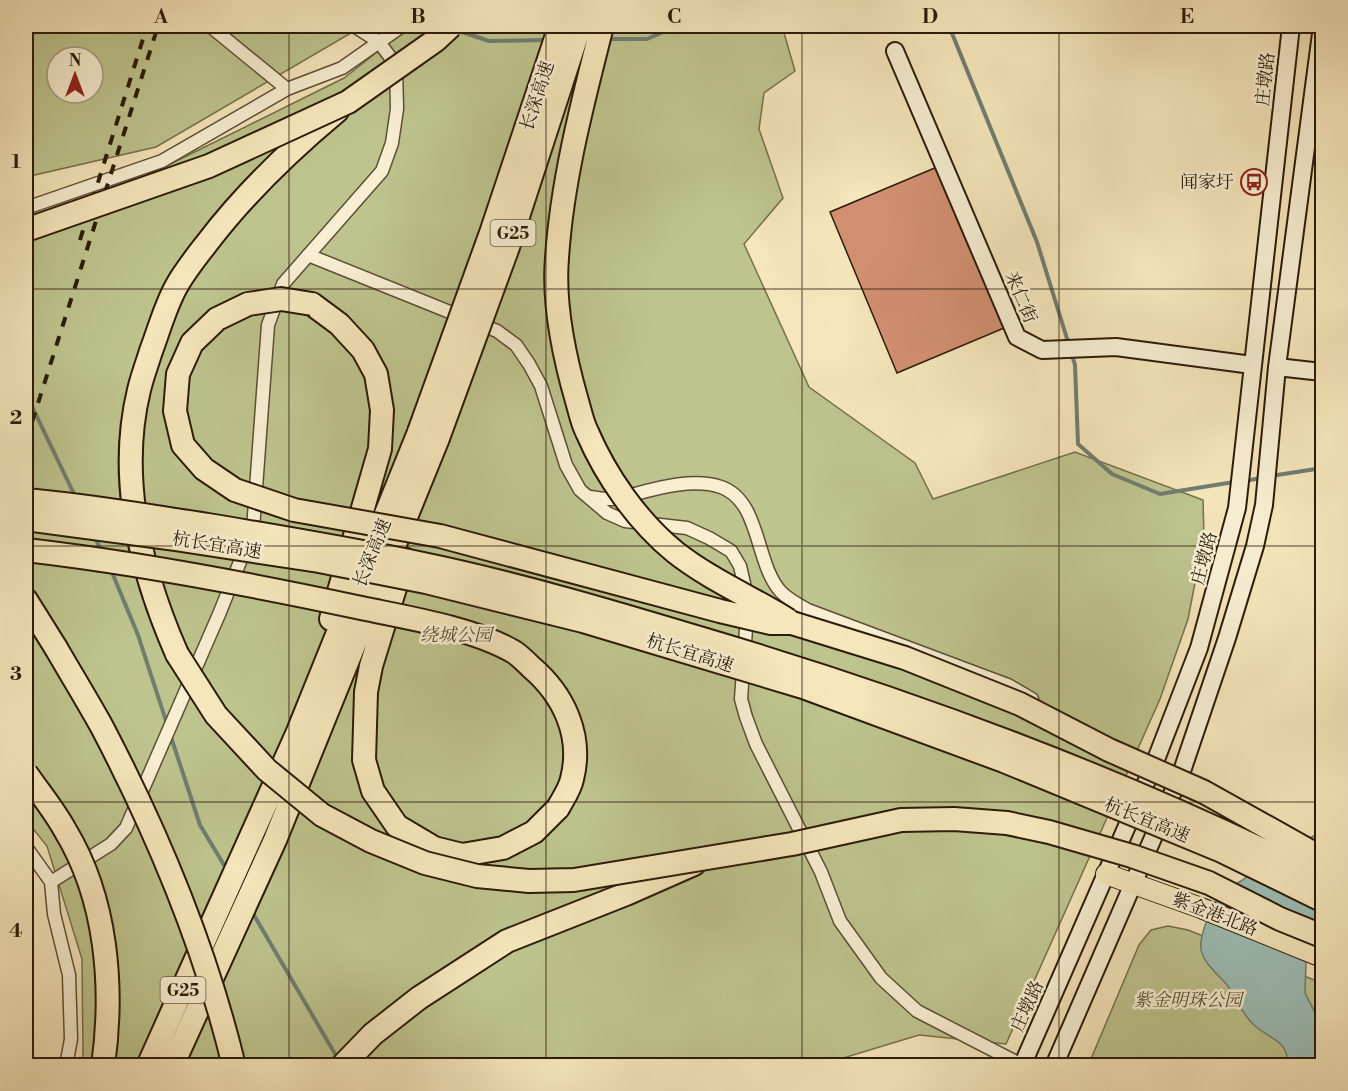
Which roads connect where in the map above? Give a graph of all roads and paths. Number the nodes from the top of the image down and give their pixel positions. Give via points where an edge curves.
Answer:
1 (210, 26) edge
2 (354, 26) edge
3 (402, 26) edge
4 (451, 26) edge
5 (560, 26) edge
6 (580, 26) edge
7 (602, 26) edge
8 (1291, 26) edge
9 (1322, 26) edge
10 (379, 42) junction
11 (895, 51) dead end
12 (287, 89) junction
13 (348, 102) junction
14 (26, 208) edge
15 (26, 230) edge
16 (308, 255) junction
17 (1252, 365) junction
18 (1277, 367) junction
19 (1323, 372) edge
20 (430, 442) junction
21 (589, 497) junction
22 (26, 500) edge
23 (26, 519) edge
24 (26, 550) edge
25 (26, 600) edge
26 (792, 622) junction
27 (297, 734) junction
28 (1155, 762) junction
29 (1182, 771) junction
30 (26, 773) edge
31 (26, 847) edge
32 (1323, 850) edge
33 (712, 856) junction
34 (1323, 858) edge
35 (1106, 874) junction
36 (1323, 879) edge
37 (51, 882) junction
38 (1132, 884) junction
39 (1323, 900) edge
40 (1320, 949) edge
41 (66, 1065) edge
42 (103, 1065) edge
43 (148, 1065) edge
44 (172, 1065) edge
45 (234, 1065) edge
46 (342, 1065) edge
47 (1022, 1065) edge
48 (1054, 1065) edge

1 - 12 street
2 - 10 street
3 - 10 street
4 - 13 highway, bridge
5 - 20 highway, 长深高速 / G25, bridge via 491,233
6 - 20 highway, 长深高速 / G25, bridge via 508,247
7 - 26 highway, bridge via 563,205 556,260 559,318 569,375 586,430 615,484 643,521 675,552
8 - 17 main road, 庄墩路
9 - 18 main road
10 - 12 street via 342,68
10 - 16 street via 396,65 397,109 392,143 381,171
11 - 17 main road, 来仁街 via 1017,337 1042,350 1116,347
12 - 14 street via 162,161
13 - 15 highway, bridge via 209,166
13 - 33 highway, bridge via 278,162 193,261 162,319 139,390 130,476 135,521 160,616 177,654 216,715 267,770 322,815 425,863 477,876 574,880
16 - 21 street via 497,331 516,345 540,386 566,465 580,490
16 - 37 street via 283,284 268,325 253,529 126,828 111,844
17 - 28 main road, 庄墩路 via 1237,507 1199,648
18 - 19 main road
18 - 29 main road via 1264,505 1255,546
20 - 24 highway, bridge via 417,517 371,666 366,692 364,760 373,791 397,826 434,848 462,855 503,848 534,832 558,808 572,781 576,751 572,724 558,695 514,652 425,622 308,596
20 - 27 highway, 长深高速 / G25
20 - 44 highway, 长深高速 / G25 via 275,840
21 - 28 street via 610,500 699,484 722,488 737,497 747,511 770,576 792,601 1008,685 1085,733
21 - 47 street via 607,513 625,521 687,528 731,551 740,566 748,601 741,699 746,717 821,872 840,921 881,978 917,1011
22 - 36 highway, 杭长宜高速, bridge via 328,545 427,564 605,609 812,671 928,711 1156,802
23 - 39 highway, 杭长宜高速, bridge via 330,563 583,621 803,687 1004,760 1222,851
25 - 45 highway, bridge via 102,727 143,814 181,900
26 - 27 highway, bridge via 771,623 720,611 440,536 294,510 235,490 204,468 183,445 175,411 178,374 192,343 217,319 248,304 281,298 312,304 339,324 363,350 376,374 382,410 380,449
26 - 34 highway, bridge via 905,658 1020,704 1109,750 1204,792
27 - 43 highway, 长深高速 / G25
28 - 29 main road
28 - 35 main road, 庄墩路
29 - 32 main road
29 - 38 main road
30 - 42 highway, bridge via 65,830 98,909 106,962 108,1017
31 - 37 street
33 - 40 highway, bridge via 792,844 902,820 1007,823 1121,853 1209,884 1280,919
33 - 46 highway, bridge via 507,941 419,998 373,1034
35 - 38 main road, 紫金港北路
35 - 47 main road, 庄墩路
37 - 41 street via 54,914 69,975 71,1039
38 - 40 main road, 紫金港北路
38 - 48 main road

